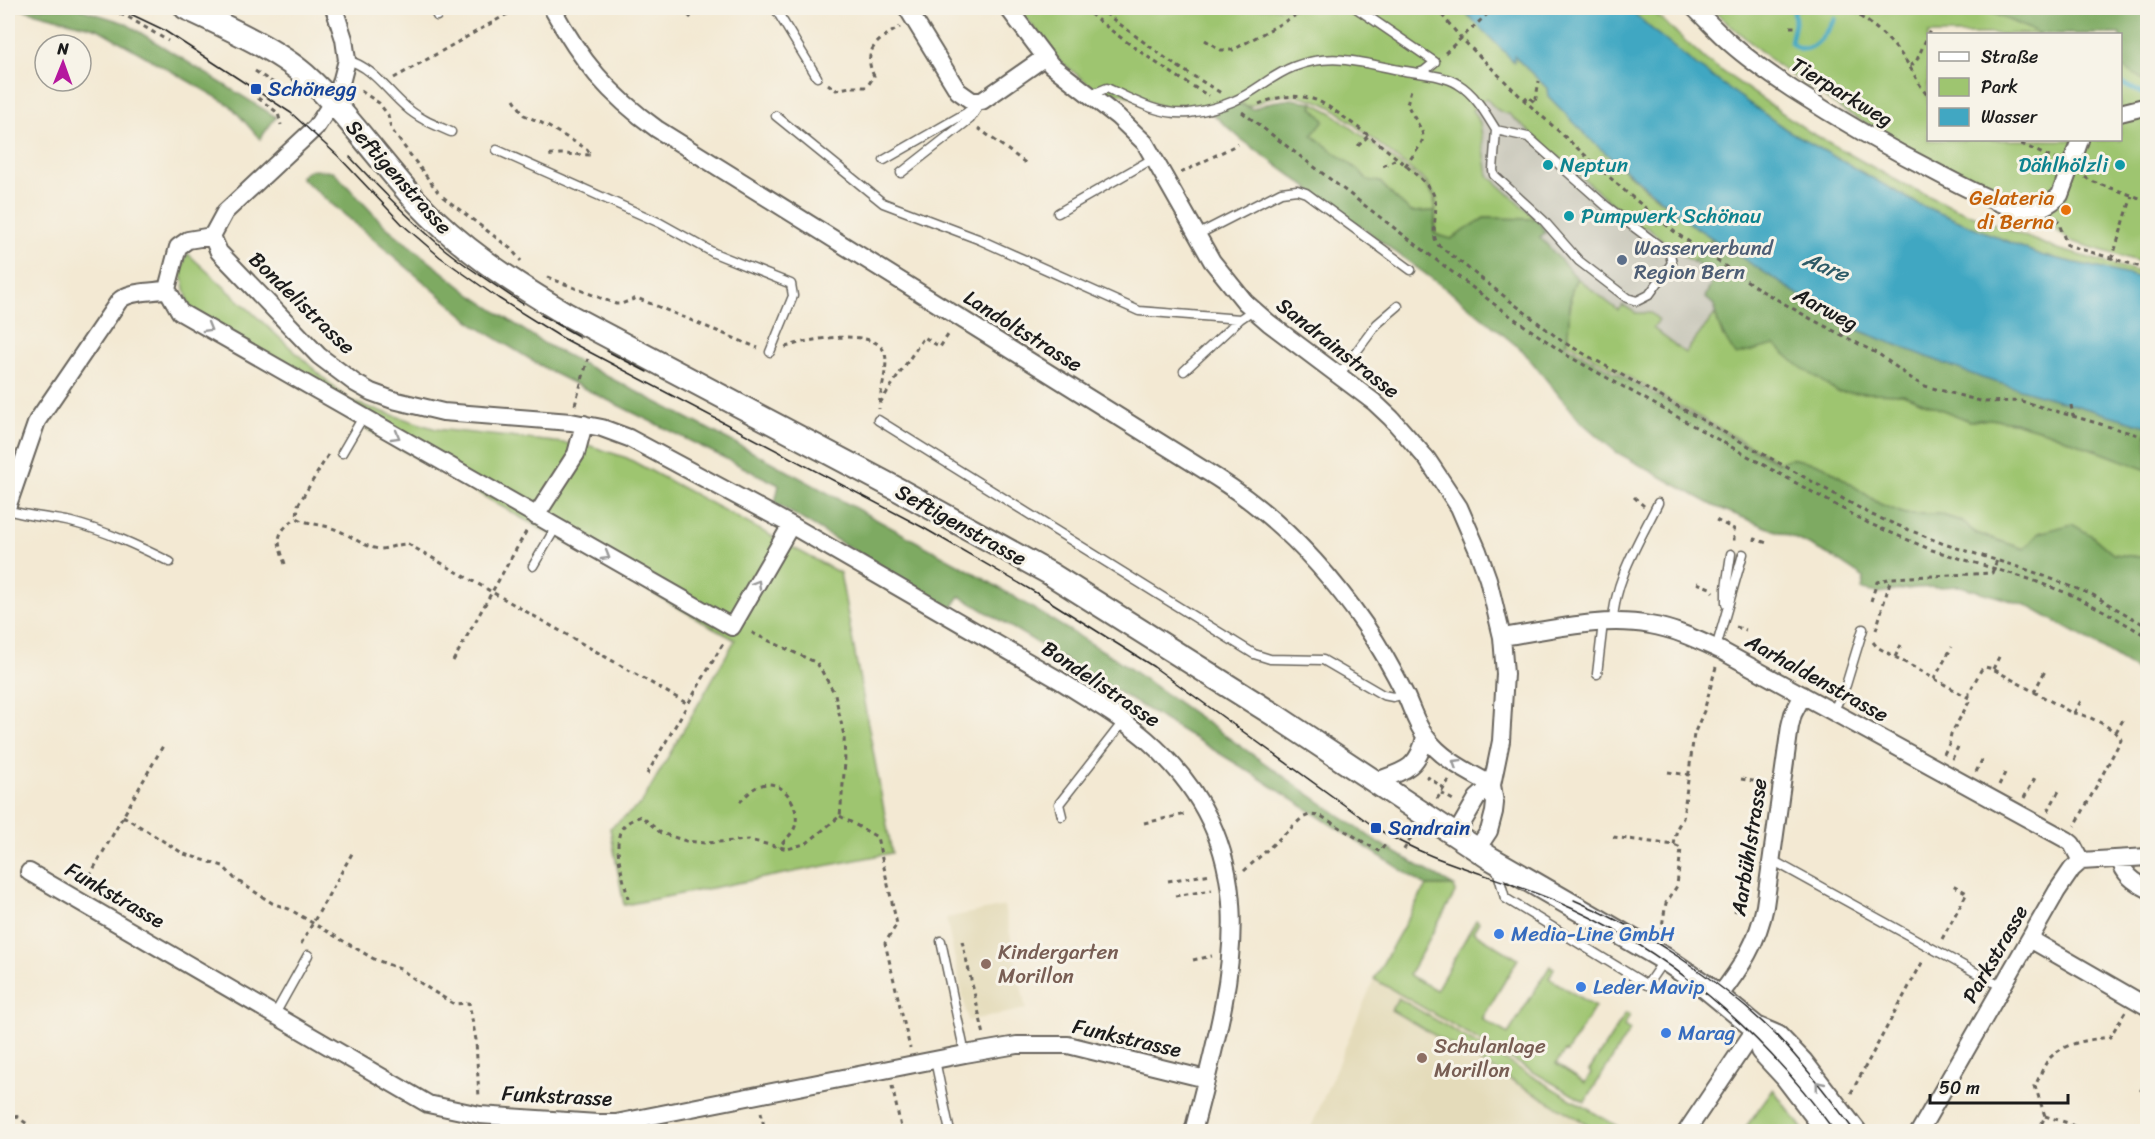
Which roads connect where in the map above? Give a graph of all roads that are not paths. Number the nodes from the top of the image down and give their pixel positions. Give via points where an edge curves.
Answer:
1 (186, 8) edge
2 (334, 8) edge
3 (552, 8) edge
4 (775, 8) edge
5 (1008, 8) edge
6 (1356, 8) edge
7 (1694, 8) edge
8 (911, 13) edge
9 (1045, 57) junction
10 (347, 60) junction
11 (1416, 73) junction
12 (817, 77) dead end
13 (1089, 95) junction
14 (982, 101) junction
15 (332, 103) junction
16 (2146, 108) edge
17 (2122, 113) edge
18 (776, 116) dead end
19 (1496, 130) junction
20 (451, 132) dead end
21 (2080, 141) edge
22 (497, 150) dead end
23 (1155, 157) junction
24 (884, 160) dead end
25 (901, 173) dead end
26 (1058, 213) dead end
27 (1196, 235) junction
28 (212, 236) junction
29 (1411, 270) dead end
30 (167, 289) junction
31 (1398, 306) dead end
32 (1246, 314) junction
33 (770, 352) road end
34 (1184, 371) dead end
35 (1339, 375) junction
36 (363, 417) junction
37 (878, 420) road end
38 (584, 424) junction
39 (342, 453) dead end
40 (1658, 503) dead end
41 (8, 504) edge
42 (8, 510) edge
43 (536, 516) junction
44 (791, 525) junction
45 (556, 527) junction
46 (1731, 554) road end
47 (1743, 554) dead end
48 (170, 561) dead end
49 (533, 566) dead end
50 (1726, 612) junction
51 (1608, 622) junction
52 (1863, 629) dead end
53 (1502, 637) junction
54 (1718, 649) junction
55 (1597, 674) dead end
56 (1405, 694) junction
57 (1803, 695) junction
58 (1833, 712) junction
59 (1123, 722) junction
60 (1425, 737) junction
61 (1376, 781) junction
62 (1492, 785) junction
63 (1062, 816) dead end
64 (1456, 834) junction
65 (1485, 854) junction
66 (2148, 856) edge
67 (2120, 859) junction
68 (1771, 860) junction
69 (2081, 861) junction
70 (29, 872) dead end
71 (2148, 889) edge
72 (2030, 939) junction
73 (941, 941) dead end
74 (308, 955) dead end
75 (1665, 959) junction
76 (2002, 987) junction
77 (1719, 996) junction
78 (2140, 1003) edge
79 (275, 1014) junction
80 (1756, 1028) junction
81 (965, 1054) junction
82 (935, 1060) junction
83 (1206, 1079) junction
84 (950, 1131) edge
85 (1193, 1131) edge
86 (1686, 1131) edge
87 (1829, 1131) edge
88 (1855, 1131) edge
89 (1919, 1131) edge

1 - 15 main road, Seftigenstrasse via 287,61
2 - 10 street
3 - 56 street, Landoltstrasse via 588,67 635,114 1217,478 1262,510 1326,573 1366,626
4 - 12 lane
5 - 9 street, Sandrainstrasse
6 - 11 lane via 1435,62
7 - 21 street, Tierparkweg via 1731,44 1816,105 1909,159 2013,207 2033,209 2060,195
8 - 14 street via 958,91 972,101
9 - 13 street, Sandrainstrasse
9 - 14 street
10 - 15 street
10 - 20 lane via 371,72 416,114
11 - 13 lane via 1350,59 1320,60 1290,68 1229,103 1176,113 1107,88
11 - 19 lane via 1458,83
13 - 23 street, Sandrainstrasse via 1131,127
14 - 24 lane
14 - 25 lane via 972,116
15 - 28 street via 316,127 225,212
15 - 61 main road, Seftigenstrasse via 417,202 462,244 514,283 1049,573
16 - 17 street
18 - 32 lane via 883,203 978,239 1139,311
19 - 19 lane via 1528,137 1606,206 1670,254 1672,262 1649,295 1637,301 1627,298 1579,261 1545,221 1494,176
22 - 33 lane via 660,223 714,253 791,284 793,296
23 - 26 lane
23 - 27 street, Sandrainstrasse
27 - 29 lane via 1281,192 1297,190
27 - 32 street, Sandrainstrasse
28 - 30 street via 188,240 178,247
28 - 38 street, Bondelistrasse via 219,252 319,356 371,392 443,411
30 -> 36 street via 180,312
30 - 41 street via 132,293 119,301 37,421
31 - 35 lane via 1377,324
32 - 34 lane
32 - 35 street, Sandrainstrasse
35 - 53 street, Sandrainstrasse via 1402,429 1445,483 1478,550
36 - 39 lane
36 -> 43 street
37 - 56 lane via 1254,654 1270,660 1323,660 1383,695
38 - 43 street via 576,454
38 - 44 street, Bondelistrasse via 653,450
40 - 51 lane via 1624,574
42 - 48 lane via 115,535
43 - 45 street
45 -> 44 street via 732,627
44 - 59 street, Bondelistrasse via 1059,680
45 - 49 lane
46 - 50 lane
47 - 50 lane
50 - 54 lane
51 - 53 street, Aarhaldenstrasse
51 - 54 street, Aarhaldenstrasse via 1667,628
51 - 55 lane
52 - 58 lane via 1846,685
53 - 62 street, Sandrainstrasse via 1504,703
54 - 57 street, Aarhaldenstrasse
56 - 60 street, Landoltstrasse
57 - 58 street, Aarhaldenstrasse
57 - 68 street, Aarbühlstrasse via 1791,720
58 - 69 street, Aarhaldenstrasse via 2067,840
59 - 63 lane via 1059,804
59 - 83 street, Bondelistrasse via 1171,764 1206,809 1228,878 1232,932 1229,978
60 - 61 street via 1422,752 1412,765
62 -> 60 street, Landoltstrasse via 1440,753
61 - 64 main road, Seftigenstrasse
62 - 64 street via 1477,798
62 - 65 street, Sandrainstrasse via 1494,812
64 - 65 main road, Seftigenstrasse
65 - 75 main road, Seftigenstrasse
65 - 75 lane via 1505,898 1647,985
66 - 67 street
67 - 69 street
67 - 71 street via 2126,873
68 - 76 lane
68 - 77 street, Aarbühlstrasse via 1759,930 1745,962
69 - 72 street, Parkstrasse via 2066,876
70 - 79 street, Funkstrasse
72 - 76 street, Parkstrasse
72 - 78 street
73 - 81 lane
74 - 79 lane
75 - 77 main road, Seftigenstrasse
76 - 89 street, Parkstrasse
77 - 80 main road, Seftigenstrasse
79 - 82 street, Funkstrasse via 428,1104 522,1122 622,1122
80 - 86 street
80 - 87 main road, Seftigenstrasse via 1762,1050
88 -> 80 main road, Seftigenstrasse via 1777,1037
81 - 82 street, Funkstrasse
81 - 83 street, Funkstrasse via 1017,1046 1068,1046
82 - 84 lane
83 - 85 street, Bondelistrasse

